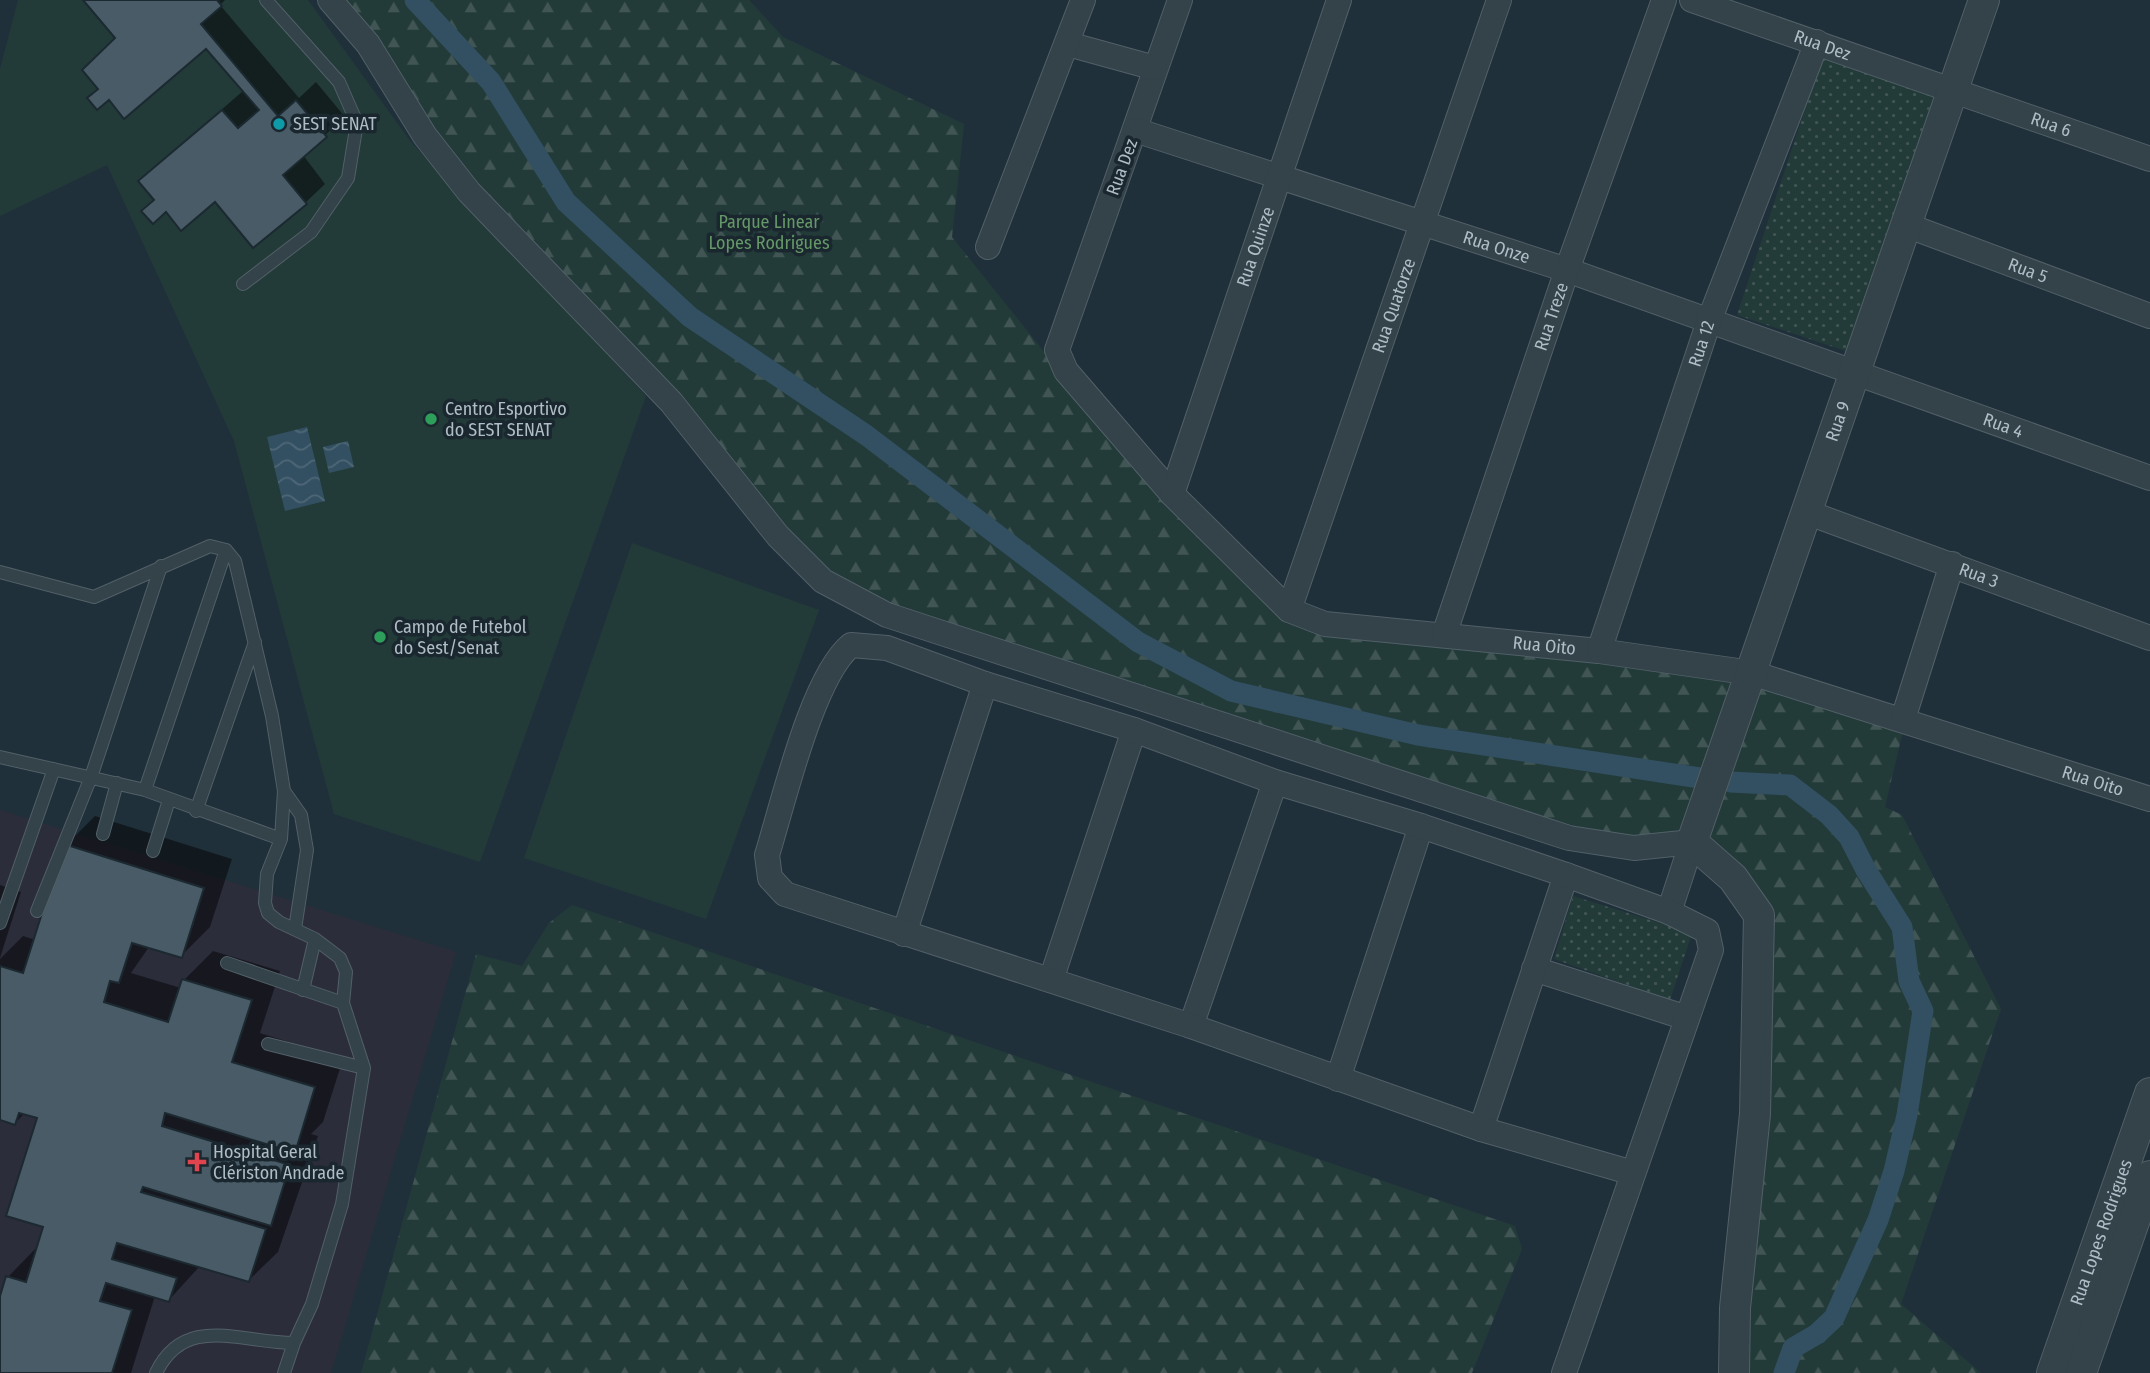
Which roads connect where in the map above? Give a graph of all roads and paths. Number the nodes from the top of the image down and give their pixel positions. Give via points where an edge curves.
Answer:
1 (266, 0) edge
2 (330, 0) edge
3 (1083, 0) edge
4 (1180, 0) edge
5 (1339, 0) edge
6 (1499, 0) edge
7 (1664, 0) edge
8 (1692, 0) edge
9 (1983, 0) edge
10 (1817, 42) junction
11 (1068, 44) junction
12 (1156, 68) junction
13 (1953, 92) junction
14 (1135, 130) junction
15 (2150, 159) edge
16 (1278, 178) junction
17 (1425, 222) junction
18 (1906, 225) junction
19 (988, 247) dead end
20 (1567, 270) junction
21 (243, 284) dead end
22 (2150, 316) edge
23 (1709, 321) junction
24 (1063, 333) joint
25 (1854, 373) junction
26 (2150, 478) edge
27 (1172, 494) junction
28 (1806, 512) junction
29 (226, 550) junction
30 (1952, 564) junction
31 (161, 566) junction
32 (0, 572) edge
33 (1289, 610) junction
34 (1444, 635) junction
35 (2150, 638) edge
36 (256, 642) junction
37 (1599, 651) junction
38 (1752, 673) junction
39 (985, 684) junction
40 (1903, 719) junction
41 (1134, 730) junction
42 (0, 757) edge
43 (54, 769) junction
44 (91, 776) junction
45 (1275, 782) junction
46 (117, 783) junction
47 (145, 790) junction
48 (284, 791) junction
49 (2150, 799) edge
50 (169, 800) junction
51 (196, 811) junction
52 (1421, 826) junction
53 (103, 834) dead end
54 (281, 839) junction
55 (1692, 842) junction
56 (153, 851) dead end
57 (1566, 875) junction
58 (37, 911) dead end
59 (1669, 912) junction
60 (0, 923) edge
61 (295, 929) junction
62 (904, 934) junction
63 (315, 939) junction
64 (227, 963) dead end
65 (1534, 969) junction
66 (1051, 979) junction
67 (303, 990) junction
68 (343, 1003) junction
69 (1686, 1018) junction
70 (1191, 1026) junction
71 (268, 1044) dead end
72 (364, 1068) junction
73 (1338, 1079) junction
74 (2150, 1093) edge
75 (1482, 1129) junction
76 (1633, 1174) junction
77 (2150, 1176) edge
78 (294, 1343) junction
79 (156, 1373) edge
80 (284, 1373) edge
81 (1564, 1373) edge
82 (1734, 1373) edge
83 (2052, 1373) edge
84 (2081, 1373) edge

1 - 21 lane via 339,82 357,123 348,178 310,232
2 - 55 street via 368,44 425,136 469,192 671,402 778,536 823,581 887,615 1569,838 1634,848
3 - 11 street
4 - 12 street, Rua Dez
5 - 16 street, Rua Quinze
6 - 17 street, Rua Quatorze
7 - 20 street, Rua Treze
8 - 10 street, Rua Dez
9 - 13 street, Rua 9
10 - 13 street, Rua Dez
10 - 23 street, Rua 12
11 - 12 street
11 - 19 street
12 - 14 street, Rua Dez
13 - 15 street, Rua 6
13 - 18 street, Rua 9
14 - 16 street, Rua Onze
14 - 24 street, Rua Dez
16 - 17 street, Rua Onze
16 - 27 street, Rua Quinze
17 - 20 street, Rua Onze
17 - 33 street, Rua Quatorze
18 - 22 street, Rua 5
18 - 25 street, Rua 9
20 - 23 street, Rua Onze
20 - 34 street, Rua Treze
23 - 25 street, Rua Onze
23 - 37 street, Rua 12
24 - 27 street, Rua Oito via 1058,350 1066,370
25 - 26 street, Rua 4
25 - 28 street, Rua 9
27 - 33 street, Rua Oito
28 - 30 street, Rua 3
28 - 38 street, Rua 9
29 - 31 lane via 211,546
29 - 36 lane via 235,561
29 - 47 lane
30 - 35 street, Rua 3
30 - 40 street
31 - 32 lane via 94,597
31 - 44 lane
33 - 34 street, Rua Oito via 1325,624
34 - 37 street, Rua Oito
36 - 48 lane
36 - 51 lane
37 - 38 street, Rua Oito
38 - 40 street, Rua Oito
38 - 55 street, Rua 9
39 - 41 street
39 - 62 street
39 - 62 street via 887,648 851,645 841,653 810,717 767,855 770,878 776,888 797,900
40 - 49 street, Rua Oito
41 - 45 street
41 - 66 street
42 - 43 lane
43 - 44 lane
43 - 60 lane
44 - 46 lane
44 - 58 lane
45 - 52 street
45 - 70 street
46 - 47 lane
46 - 53 lane
47 - 50 lane
48 - 54 lane
48 - 61 lane via 301,815 307,850
50 - 51 lane
50 - 56 lane
51 - 54 lane
52 - 57 street
52 - 73 street
54 - 61 lane via 267,874 265,903 278,922
55 - 59 street
55 - 82 street via 1733,878 1759,915 1755,1114 1735,1308
57 - 59 street
57 - 65 street
59 - 69 street via 1707,932 1712,942
61 - 63 lane
62 - 66 street
63 - 67 lane
63 - 68 lane via 340,958 346,972
64 - 67 lane
65 - 69 street
65 - 75 street
66 - 70 street
67 - 68 lane
68 - 72 lane
69 - 76 street
70 - 73 street
71 - 72 lane
72 - 78 lane via 342,1204 312,1304
73 - 75 street
74 - 83 street, Rua Lopes Rodrigues
75 - 76 street
76 - 81 street
77 - 84 street, Rua Lopes Rodrigues
78 - 79 lane via 195,1336 175,1345
78 - 80 lane

